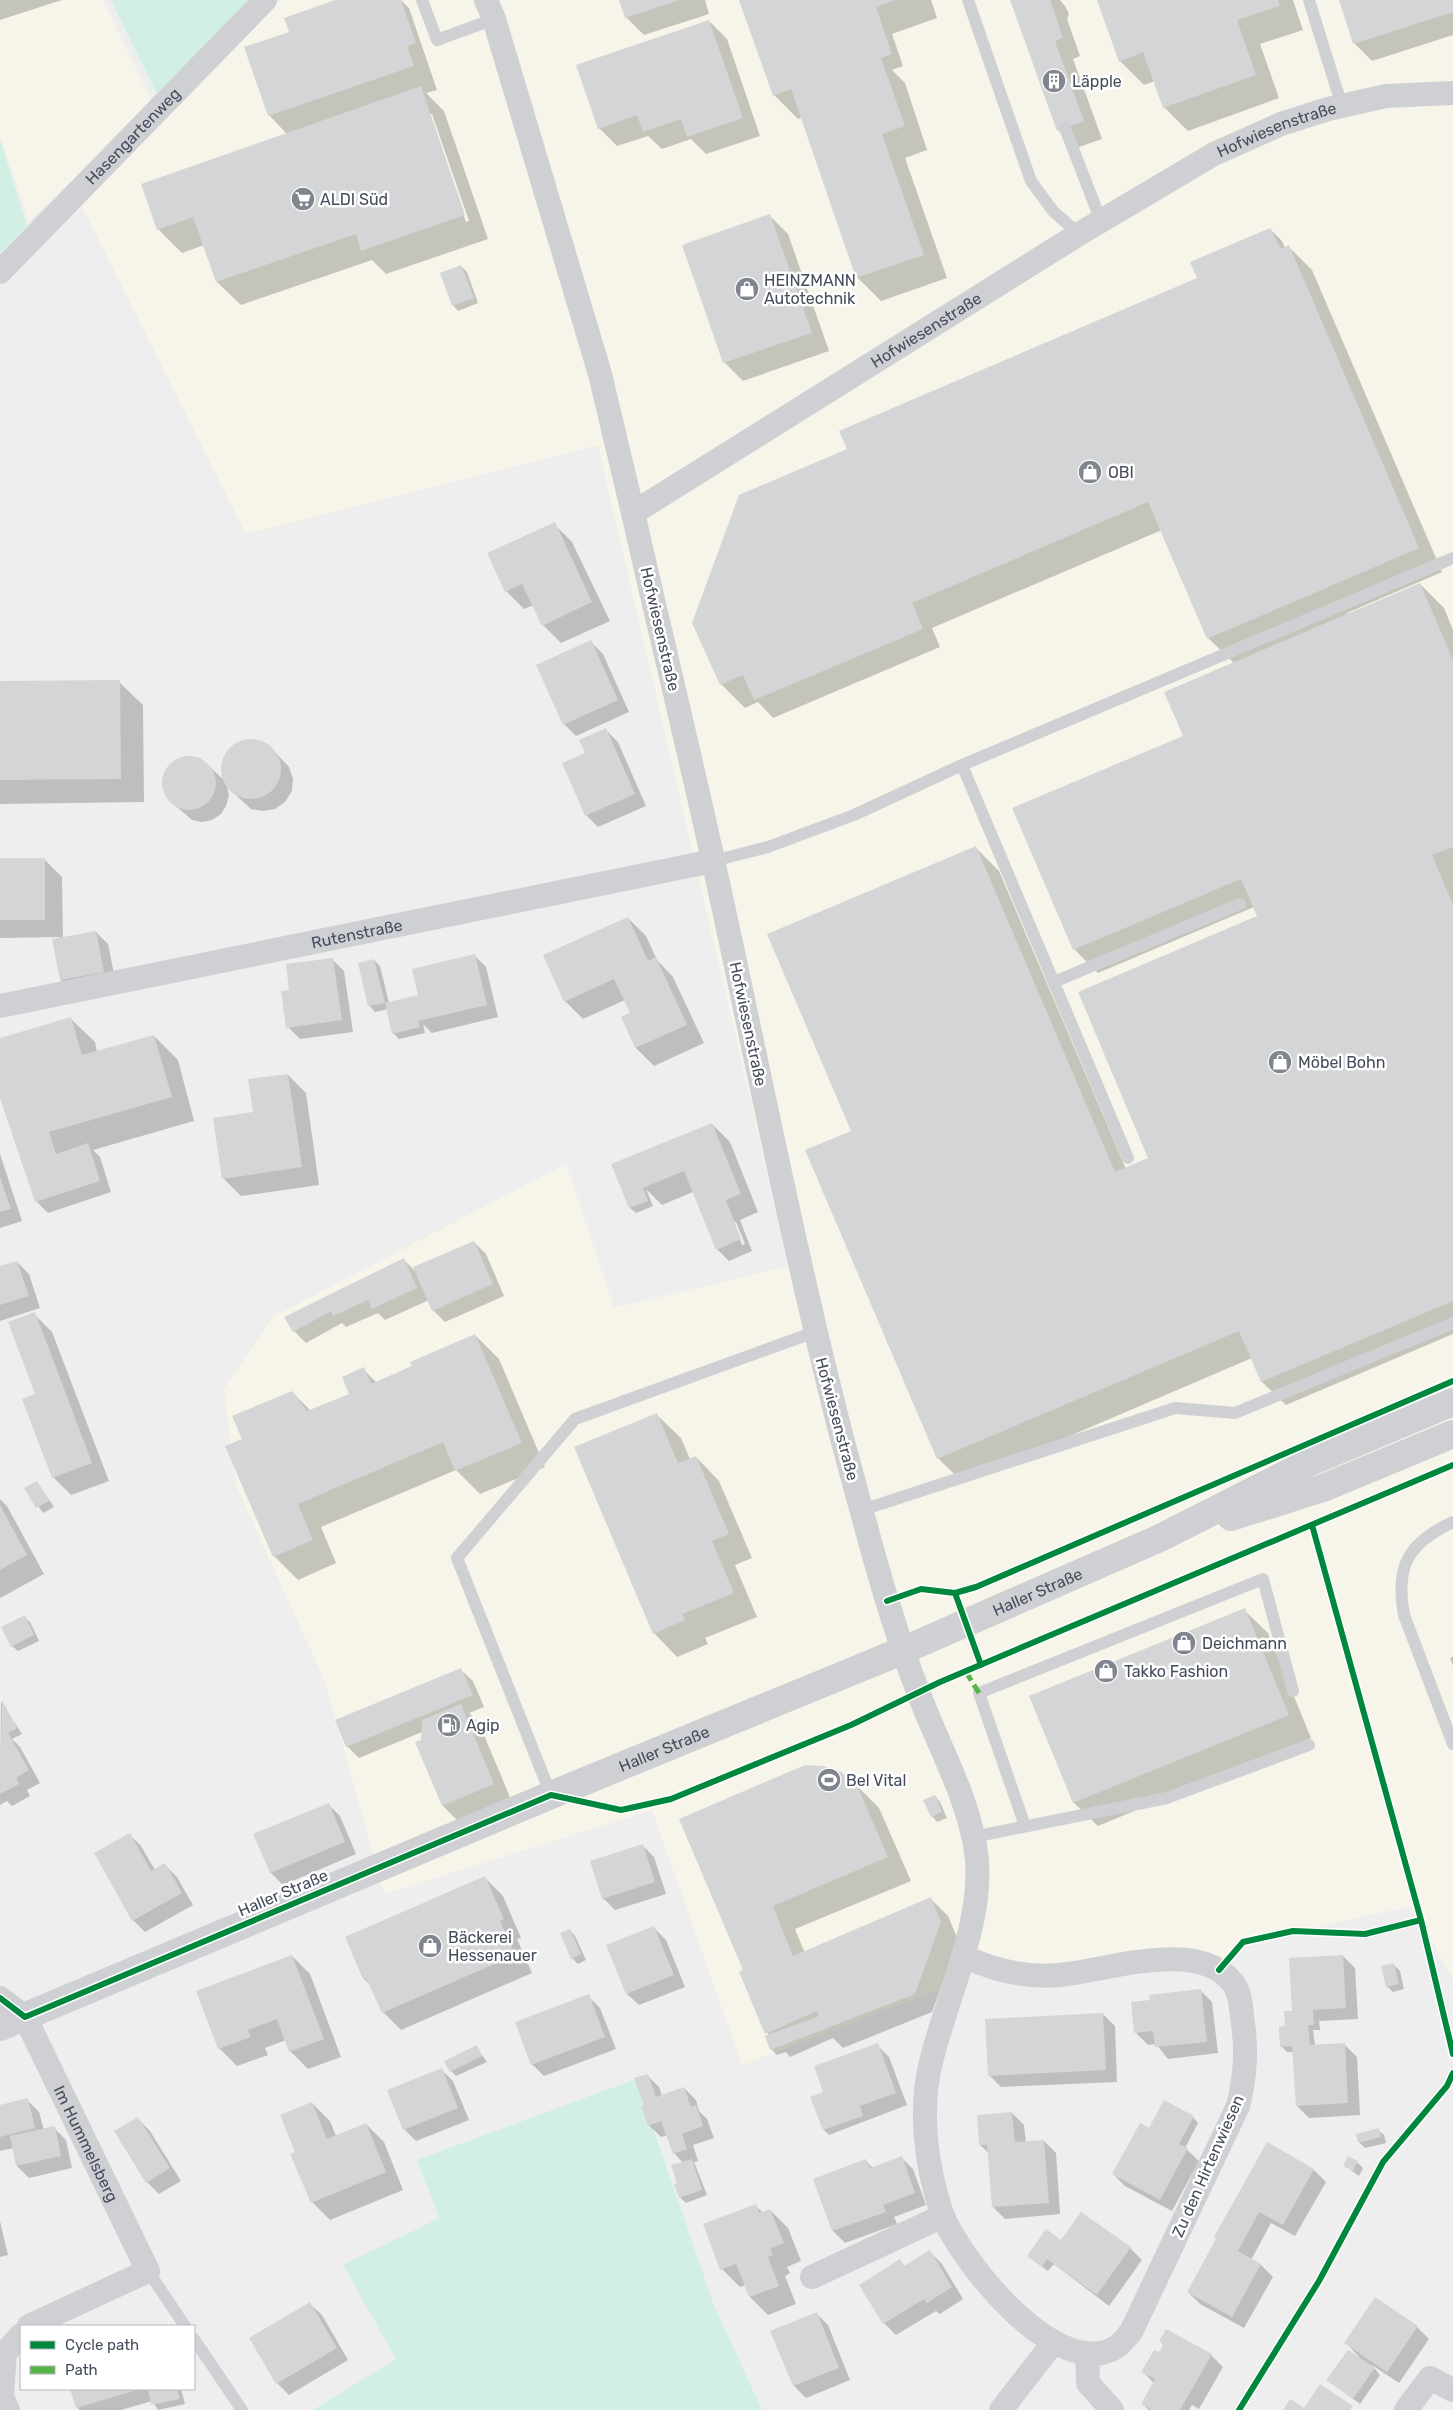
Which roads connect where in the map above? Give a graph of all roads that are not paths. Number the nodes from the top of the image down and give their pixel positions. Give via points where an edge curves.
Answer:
1 (265, 0) edge
2 (422, 0) edge
3 (968, 0) edge
4 (1310, 0) edge
5 (490, 10) edge
6 (1453, 92) edge
7 (1342, 106) junction
8 (1065, 128) dead end
9 (1101, 221) junction
10 (1079, 234) junction
11 (0, 272) edge
12 (633, 513) junction
13 (1453, 558) edge
14 (962, 765) junction
15 (713, 860) junction
16 (1240, 904) dead end
17 (1054, 982) junction
18 (0, 1006) edge
19 (1128, 1158) dead end
20 (1453, 1323) edge
21 (814, 1332) junction
22 (1453, 1402) edge
23 (1453, 1434) edge
24 (862, 1510) junction
25 (1453, 1524) edge
26 (1160, 1538) junction
27 (904, 1650) junction
28 (1293, 1691) dead end
29 (919, 1694) joint
30 (1453, 1744) edge
31 (1309, 1745) dead end
32 (551, 1795) junction
33 (1025, 1826) junction
34 (974, 1837) junction
35 (963, 1956) junction
36 (0, 1998) edge
37 (25, 2017) junction
38 (0, 2027) edge
39 (943, 2216) junction
40 (148, 2271) junction
41 (812, 2277) dead end
42 (31, 2325) edge
43 (184, 2325) edge
44 (20, 2336) edge
45 (195, 2340) edge
46 (1053, 2343) junction
47 (1087, 2353) junction
48 (1453, 2390) edge
49 (8, 2410) edge
50 (242, 2410) edge
51 (1001, 2410) edge
52 (1112, 2410) edge
53 (1406, 2410) edge

1 - 11 street, Hasengartenweg
2 - 5 lane via 437,40
3 - 10 lane via 1031,181 1053,211
4 - 7 lane
5 - 12 street via 600,374
6 - 7 street, Hofwiesenstraße via 1386,96
7 - 9 street, Hofwiesenstraße via 1281,124 1214,154
8 - 9 lane
9 - 10 street, Hofwiesenstraße
10 - 12 street, Hofwiesenstraße
12 - 15 street, Hofwiesenstraße
13 - 14 lane
14 - 15 lane via 854,815 768,847
14 - 17 lane
15 - 18 street, Rutenstraße
15 - 21 street, Hofwiesenstraße
16 - 17 lane
17 - 19 lane
20 - 24 lane via 1235,1413 1175,1408
21 - 24 street, Hofwiesenstraße
21 - 32 lane via 575,1419 457,1558
22 - 26 main road, Haller Straße via 1310,1462
23 - 26 main road, Haller Straße via 1322,1488
24 - 27 street, Hofwiesenstraße
25 - 30 lane via 1426,1535 1410,1553 1402,1576 1401,1595 1404,1615
26 - 27 main road, Haller Straße
27 - 29 street, Hofwiesenstraße
27 - 32 main road, Haller Straße
28 - 33 lane via 1263,1579 979,1693
29 - 34 street, Zu den Hirtenwiesen via 957,1780
31 - 33 lane via 1167,1798
32 - 37 main road, Haller Straße
33 - 34 lane
34 - 35 street, Zu den Hirtenwiesen via 978,1861 976,1885
35 - 39 street, Zu den Hirtenwiesen via 930,2064 925,2102 931,2174
35 - 47 street, Zu den Hirtenwiesen via 989,1968 1058,1975 1161,1960 1198,1960 1219,1970 1234,1984 1240,1999 1246,2074 1238,2106 1131,2332 1120,2346 1105,2352
36 - 37 street
37 - 38 main road, Haller Straße
37 - 40 street, Im Hummelsberg
39 - 41 street
39 - 46 street, Zu den Hirtenwiesen via 964,2255 984,2282
40 - 42 street
40 - 43 lane, Im Hummelsberg
44 - 49 street via 4,2353 2,2397
45 - 50 lane
46 - 47 street, Zu den Hirtenwiesen via 1070,2351
46 - 51 street
47 - 52 street via 1088,2383
48 - 53 street via 1430,2378

